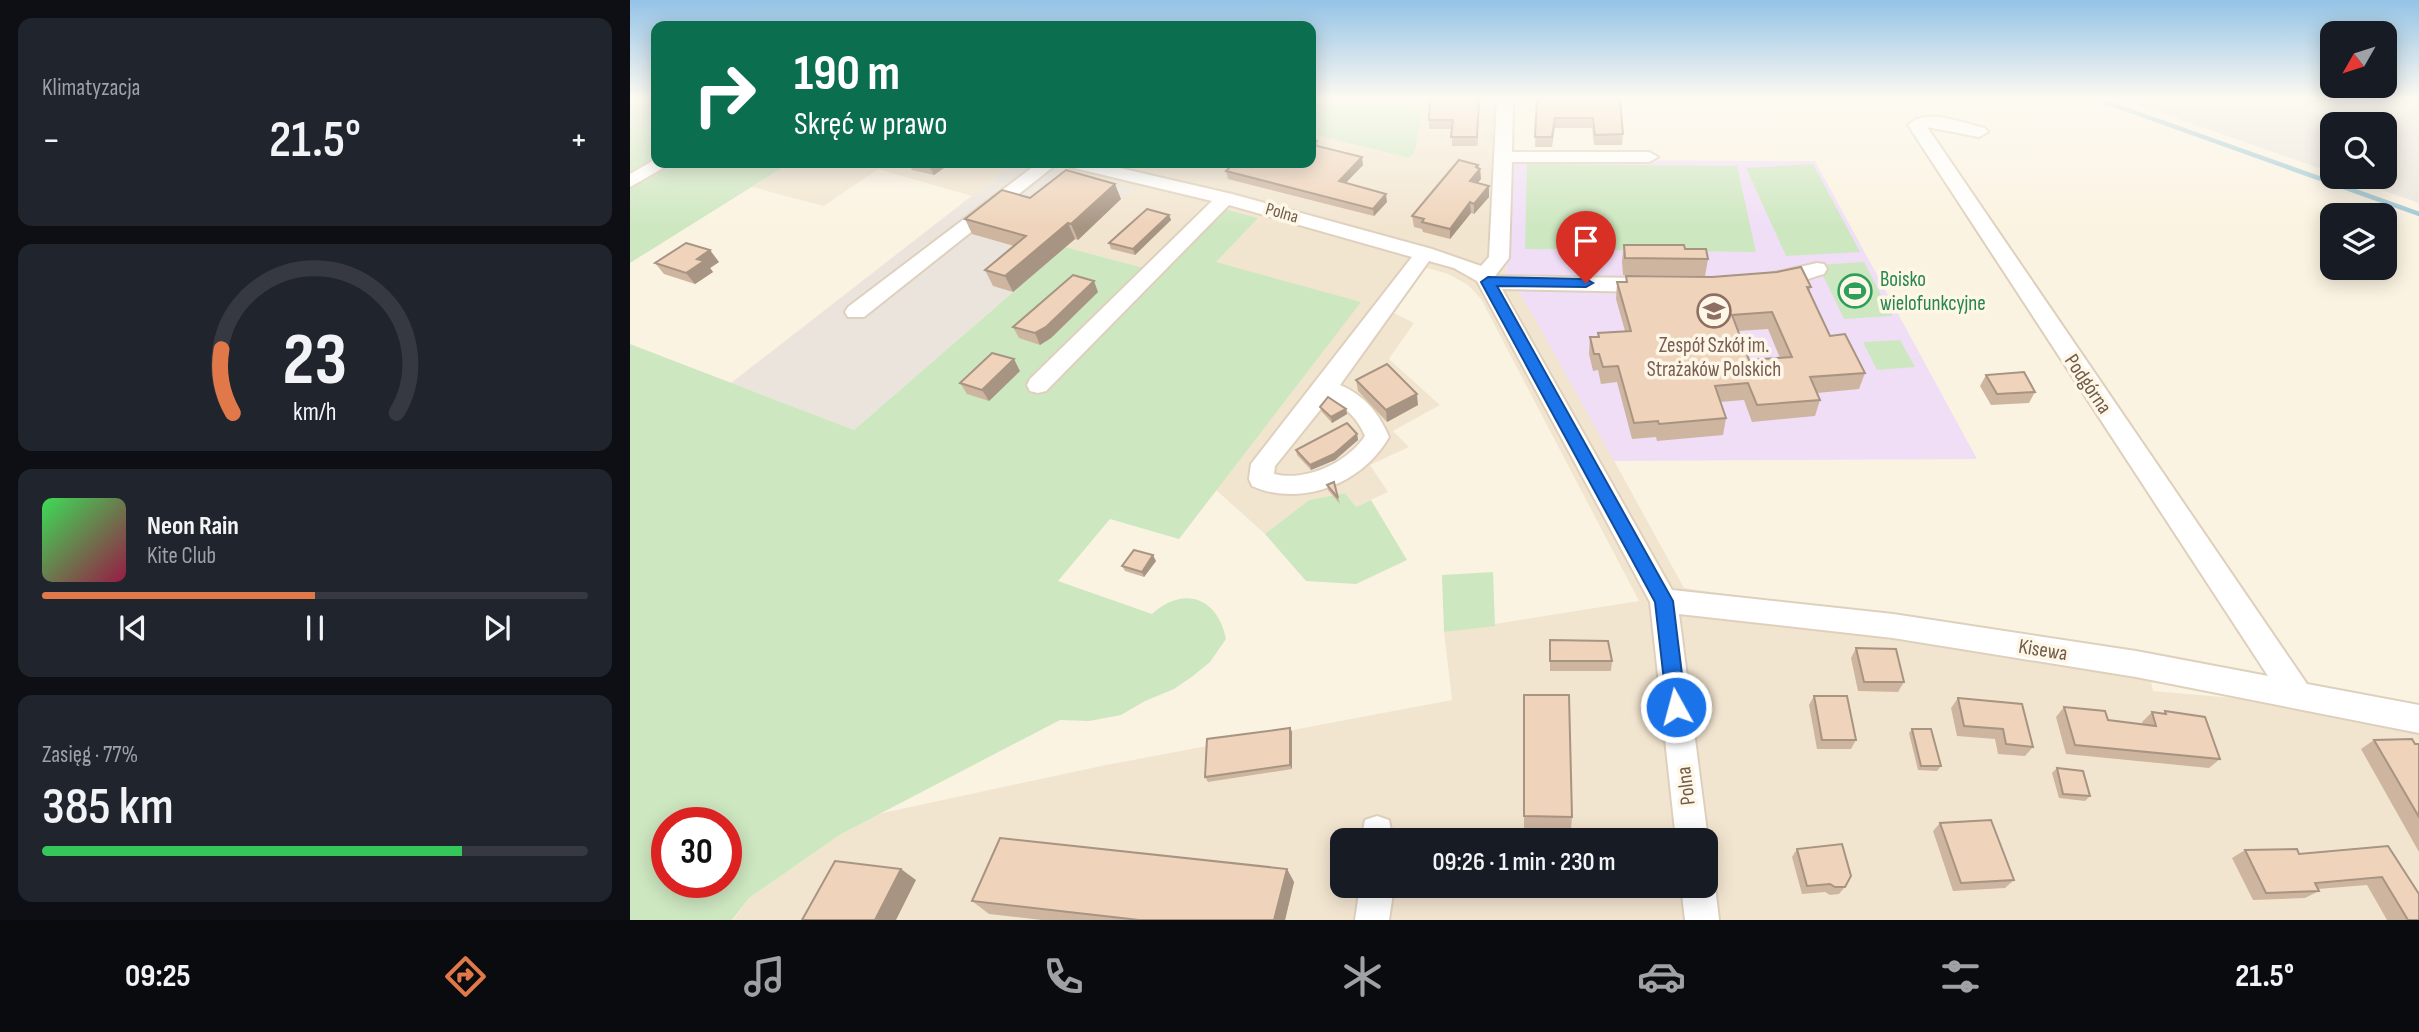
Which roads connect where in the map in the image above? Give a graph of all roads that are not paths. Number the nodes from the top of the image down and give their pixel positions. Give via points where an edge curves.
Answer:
1 (1503, 142) edge
2 (1927, 142) edge
3 (1502, 157) junction
4 (1649, 157) dead end
5 (654, 168) edge
6 (1043, 168) edge
7 (1097, 168) edge
8 (630, 181) edge
9 (1225, 198) junction
10 (1425, 253) junction
11 (1817, 269) dead end
12 (1486, 279) junction
13 (1755, 281) edge
14 (1674, 285) edge
15 (856, 312) dead end
16 (1038, 385) dead end
17 (1325, 388) junction
18 (1664, 601) junction
19 (2298, 695) junction
20 (2419, 719) edge
21 (1691, 828) edge
22 (1376, 898) edge
23 (1699, 898) edge
24 (1373, 920) edge
25 (1702, 920) edge

1 - 3 street
2 - 19 street, Podgórna
3 - 4 street
3 - 12 street via 1499,258
5 - 8 street
6 - 15 street
7 - 9 street, Polna
9 - 10 street, Polna
9 - 16 street
10 - 12 street, Polna via 1461,264
10 - 17 street
11 - 13 street via 1785,279
12 - 14 street
12 - 18 street, Polna
17 - 17 street via 1263,464 1261,479 1271,485 1304,484 1362,457 1377,437 1371,420 1339,392
18 - 19 street, Kisewa via 1894,626
18 - 21 street, Polna
19 - 20 street, Kisewa
22 - 24 street
23 - 25 street

